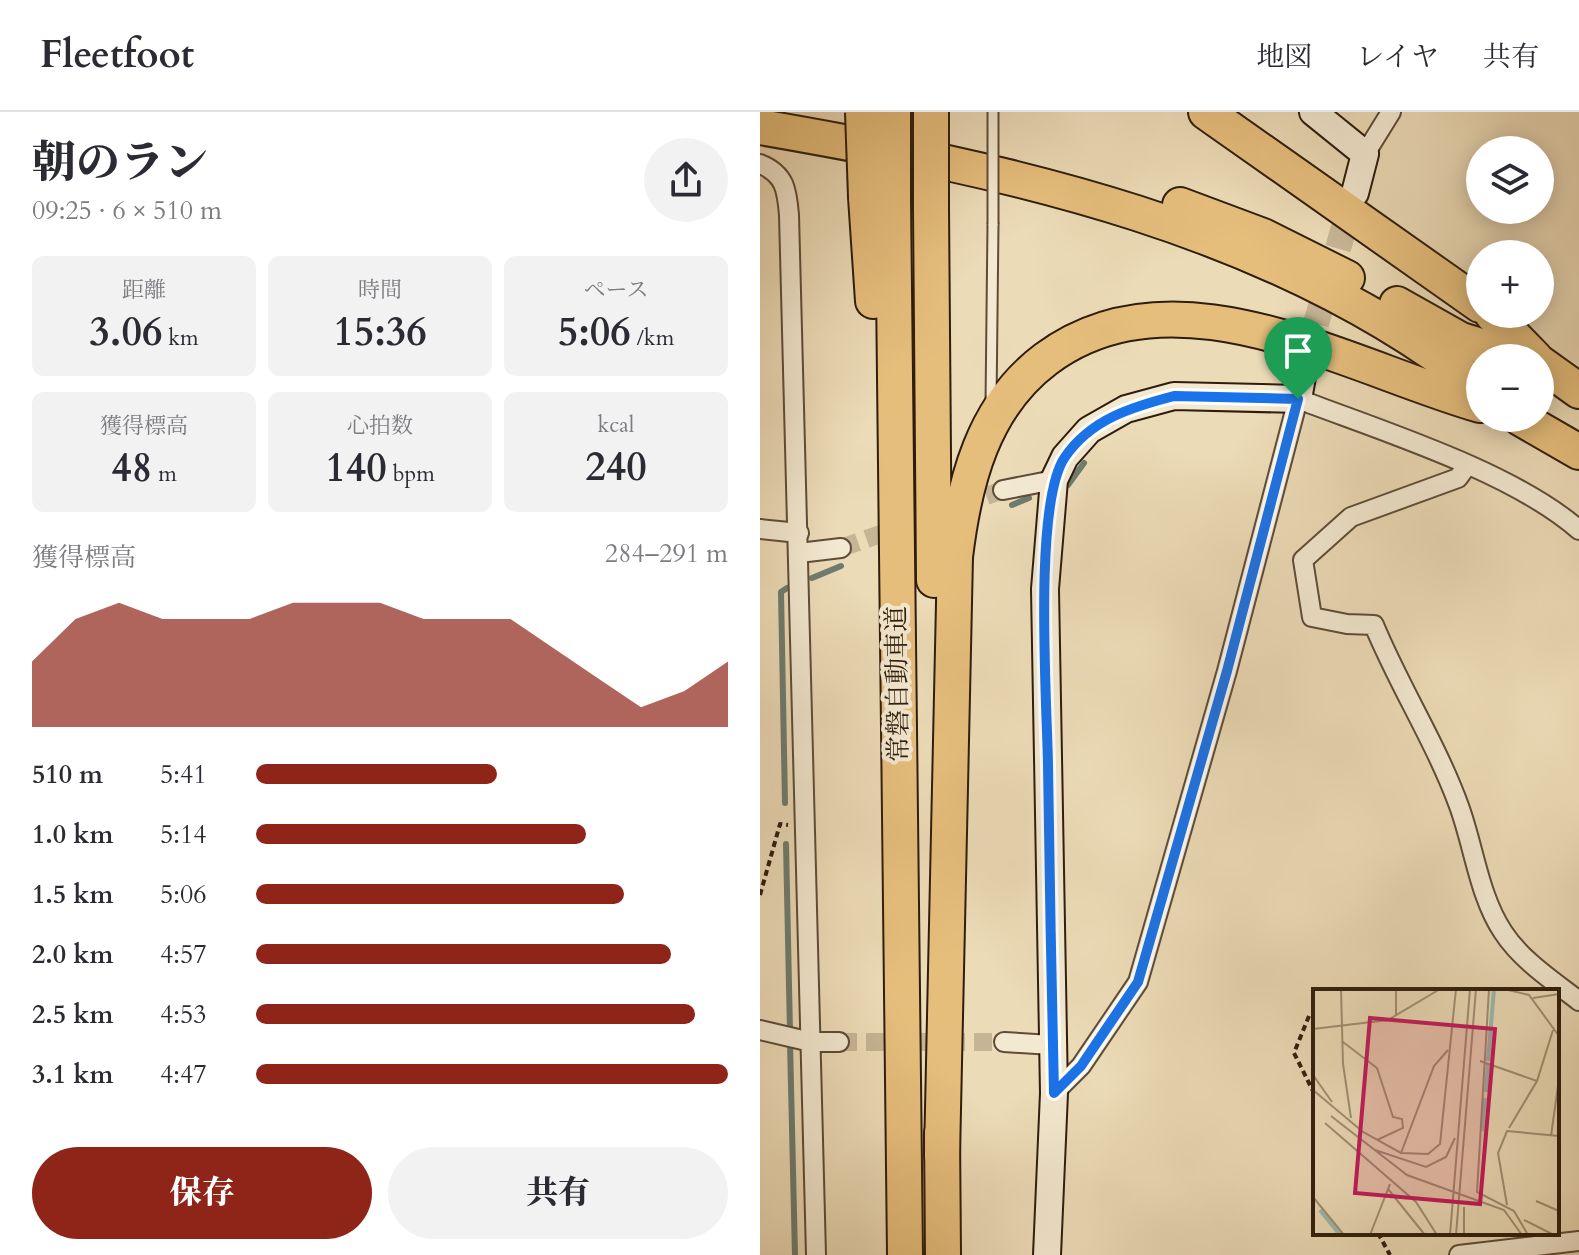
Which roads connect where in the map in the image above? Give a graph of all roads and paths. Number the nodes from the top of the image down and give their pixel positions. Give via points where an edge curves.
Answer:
1 (811, 112) edge
2 (863, 112) edge
3 (893, 112) edge
4 (931, 112) edge
5 (993, 112) edge
6 (1206, 112) edge
7 (1313, 112) edge
8 (1391, 112) edge
9 (760, 127) edge
10 (1365, 154) junction
11 (760, 164) edge
12 (1355, 193) tunnel mouth
13 (880, 199) junction
14 (1466, 295) edge
15 (1505, 328) edge
16 (1474, 344) edge
17 (1519, 344) edge
18 (1305, 361) tunnel mouth
19 (1554, 375) edge
20 (1466, 377) edge
21 (1579, 391) edge
22 (1298, 399) junction
23 (1466, 400) edge
24 (992, 419) junction
25 (1544, 432) edge
26 (1579, 452) edge
27 (1466, 467) junction
28 (1054, 480) junction
29 (1003, 490) tunnel mouth
30 (760, 529) edge
31 (1579, 530) edge
32 (799, 533) junction
33 (841, 548) tunnel mouth
34 (799, 553) junction
35 (805, 826) junction
36 (760, 895) edge
37 (1579, 1001) edge
38 (1309, 1016) dead end
39 (760, 1030) edge
40 (811, 1042) junction
41 (839, 1042) tunnel mouth
42 (1004, 1042) tunnel mouth
43 (1052, 1045) junction
44 (1313, 1091) edge
45 (1054, 1093) junction
46 (942, 1155) junction
47 (1379, 1235) edge
48 (1579, 1241) edge
49 (816, 1255) edge
50 (905, 1255) edge
51 (943, 1255) edge
52 (1047, 1255) edge
53 (1390, 1255) edge
54 (1459, 1255) edge

1 - 16 highway via 961,141 1099,176 1263,236
2 - 13 highway, bridge
3 - 13 highway, 常磐自動車道, bridge
4 - 46 highway, 常磐自動車道, bridge
5 - 24 lane, bridge
6 - 14 highway
7 - 10 street
8 - 10 street
9 - 20 highway via 960,164 1153,219 1306,282 1391,326
10 - 12 street
11 - 32 street via 776,171 787,187
13 - 50 highway, 常磐自動車道 via 896,661
15 - 17 highway
18 - 22 street
19 - 21 highway
22 - 27 street
22 - 28 street via 1174,396 1126,409 1089,430 1065,457
22 - 45 street via 1138,982 1081,1066
23 - 24 highway via 1267,333 1157,319 1127,322 1070,343 1034,368
24 - 46 highway via 966,489 955,557
25 - 26 highway
27 - 31 street via 1529,496
27 - 37 street via 1458,478 1351,517 1303,560 1312,617 1374,625 1460,806 1493,916 1528,960
28 - 29 street
28 - 43 street via 1045,589
30 - 32 street
32 - 34 street
33 - 34 street
34 - 35 street
35 - 36 path via 780,824
35 - 40 street
38 - 44 path via 1294,1053
39 - 40 street
40 - 41 street
40 - 49 street
42 - 43 street
43 - 45 street
45 - 52 street
46 - 51 highway, 常磐自動車道
47 - 53 path
48 - 54 street

